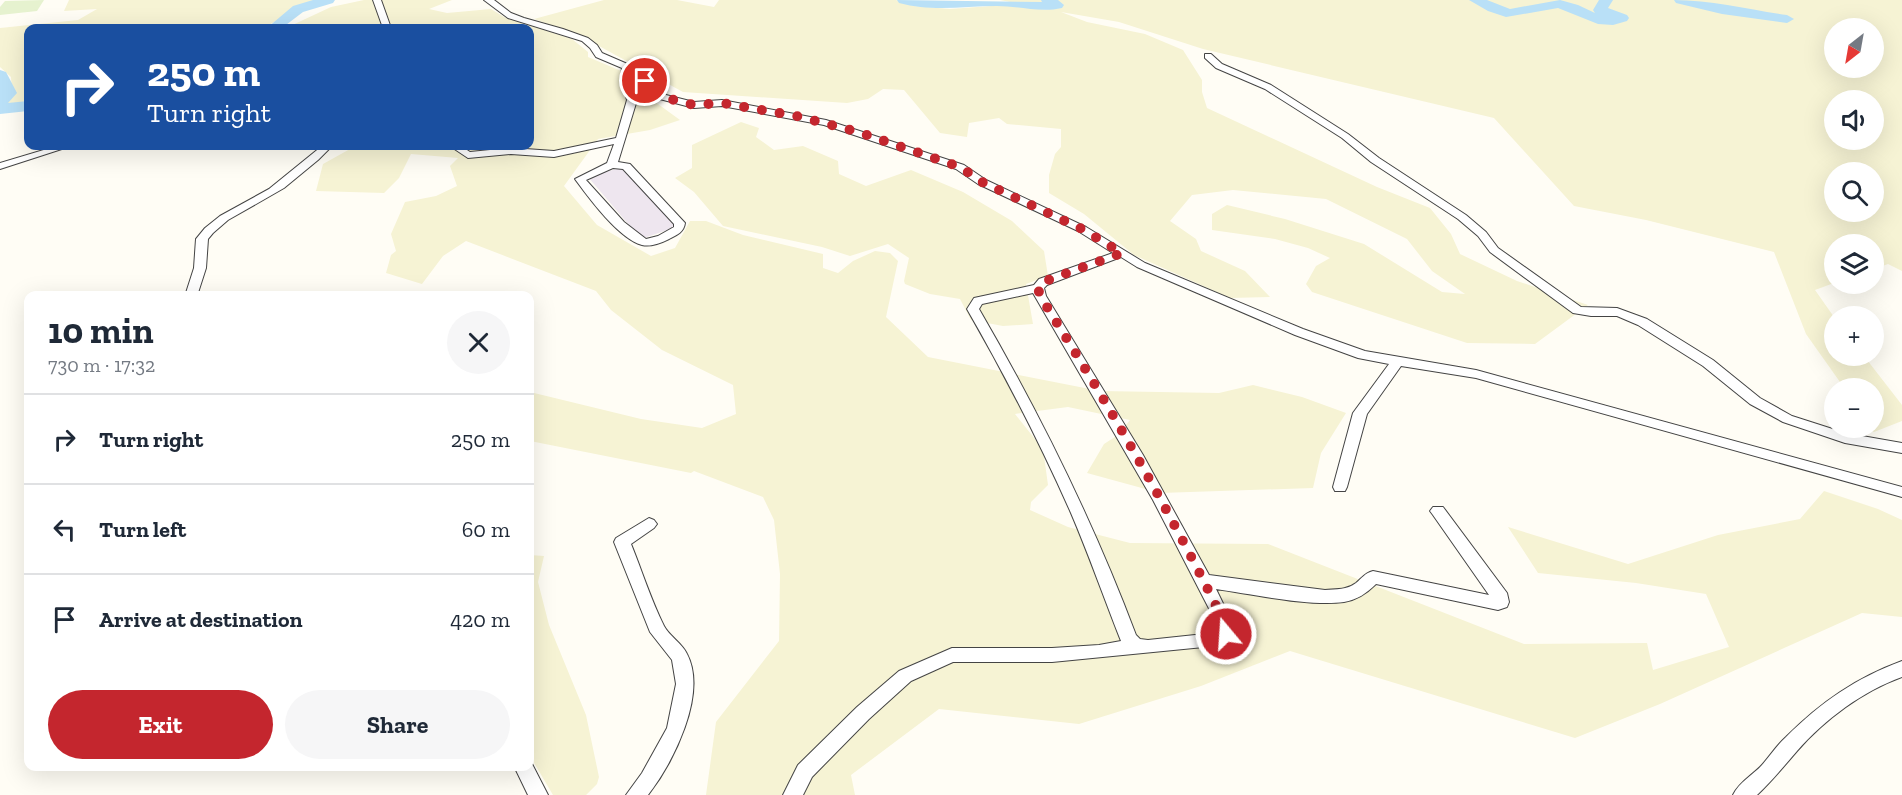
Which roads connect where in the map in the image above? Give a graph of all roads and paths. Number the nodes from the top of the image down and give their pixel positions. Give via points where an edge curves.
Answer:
1 (377, 0) edge
2 (488, 0) edge
3 (386, 24) edge
4 (1208, 56) dead end
5 (627, 67) junction
6 (618, 140) junction
7 (53, 150) edge
8 (322, 150) edge
9 (461, 150) edge
10 (612, 165) junction
11 (0, 166) edge
12 (1122, 253) junction
13 (1038, 288) junction
14 (193, 291) edge
15 (1398, 361) junction
16 (1902, 448) edge
17 (1340, 487) dead end
18 (1902, 492) edge
19 (1438, 512) dead end
20 (650, 524) dead end
21 (1204, 581) junction
22 (1136, 645) junction
23 (1902, 669) edge
24 (526, 771) edge
25 (538, 795) edge
26 (636, 795) edge
27 (793, 795) edge
28 (1743, 795) edge

1 - 3 street
2 - 5 street via 511,16 583,38 596,46 599,55
4 - 16 street via 1220,66 1268,87 1345,136 1462,217 1494,250 1577,310 1590,314 1616,311 1630,316 1696,355 1779,416 1836,434
5 - 6 street via 625,78 632,100
5 - 12 street via 636,71 655,95 694,105 722,103 796,116 858,132 960,167
6 - 9 street via 554,154 511,151 468,155
6 - 10 street
7 - 11 street
8 - 14 street via 271,192 231,212 210,229 202,239
10 - 10 street via 626,166 680,223 679,228 646,242 635,238 580,179
12 - 13 street via 1043,282
12 - 15 street via 1141,265 1299,332 1363,355
13 - 21 street via 1107,403
13 - 22 street via 978,301 973,309 1037,423 1106,575 1129,639
15 - 17 street via 1360,413
15 - 18 street via 1476,374
19 - 21 street via 1501,602 1373,577 1346,595 1325,597
20 - 26 street via 622,542 658,632 680,657 685,684 676,730
21 - 22 street via 1226,626 1226,634 1218,640
22 - 27 street via 1052,655 952,655 905,676 805,771
23 - 28 street via 1847,695 1792,742
24 - 25 street

